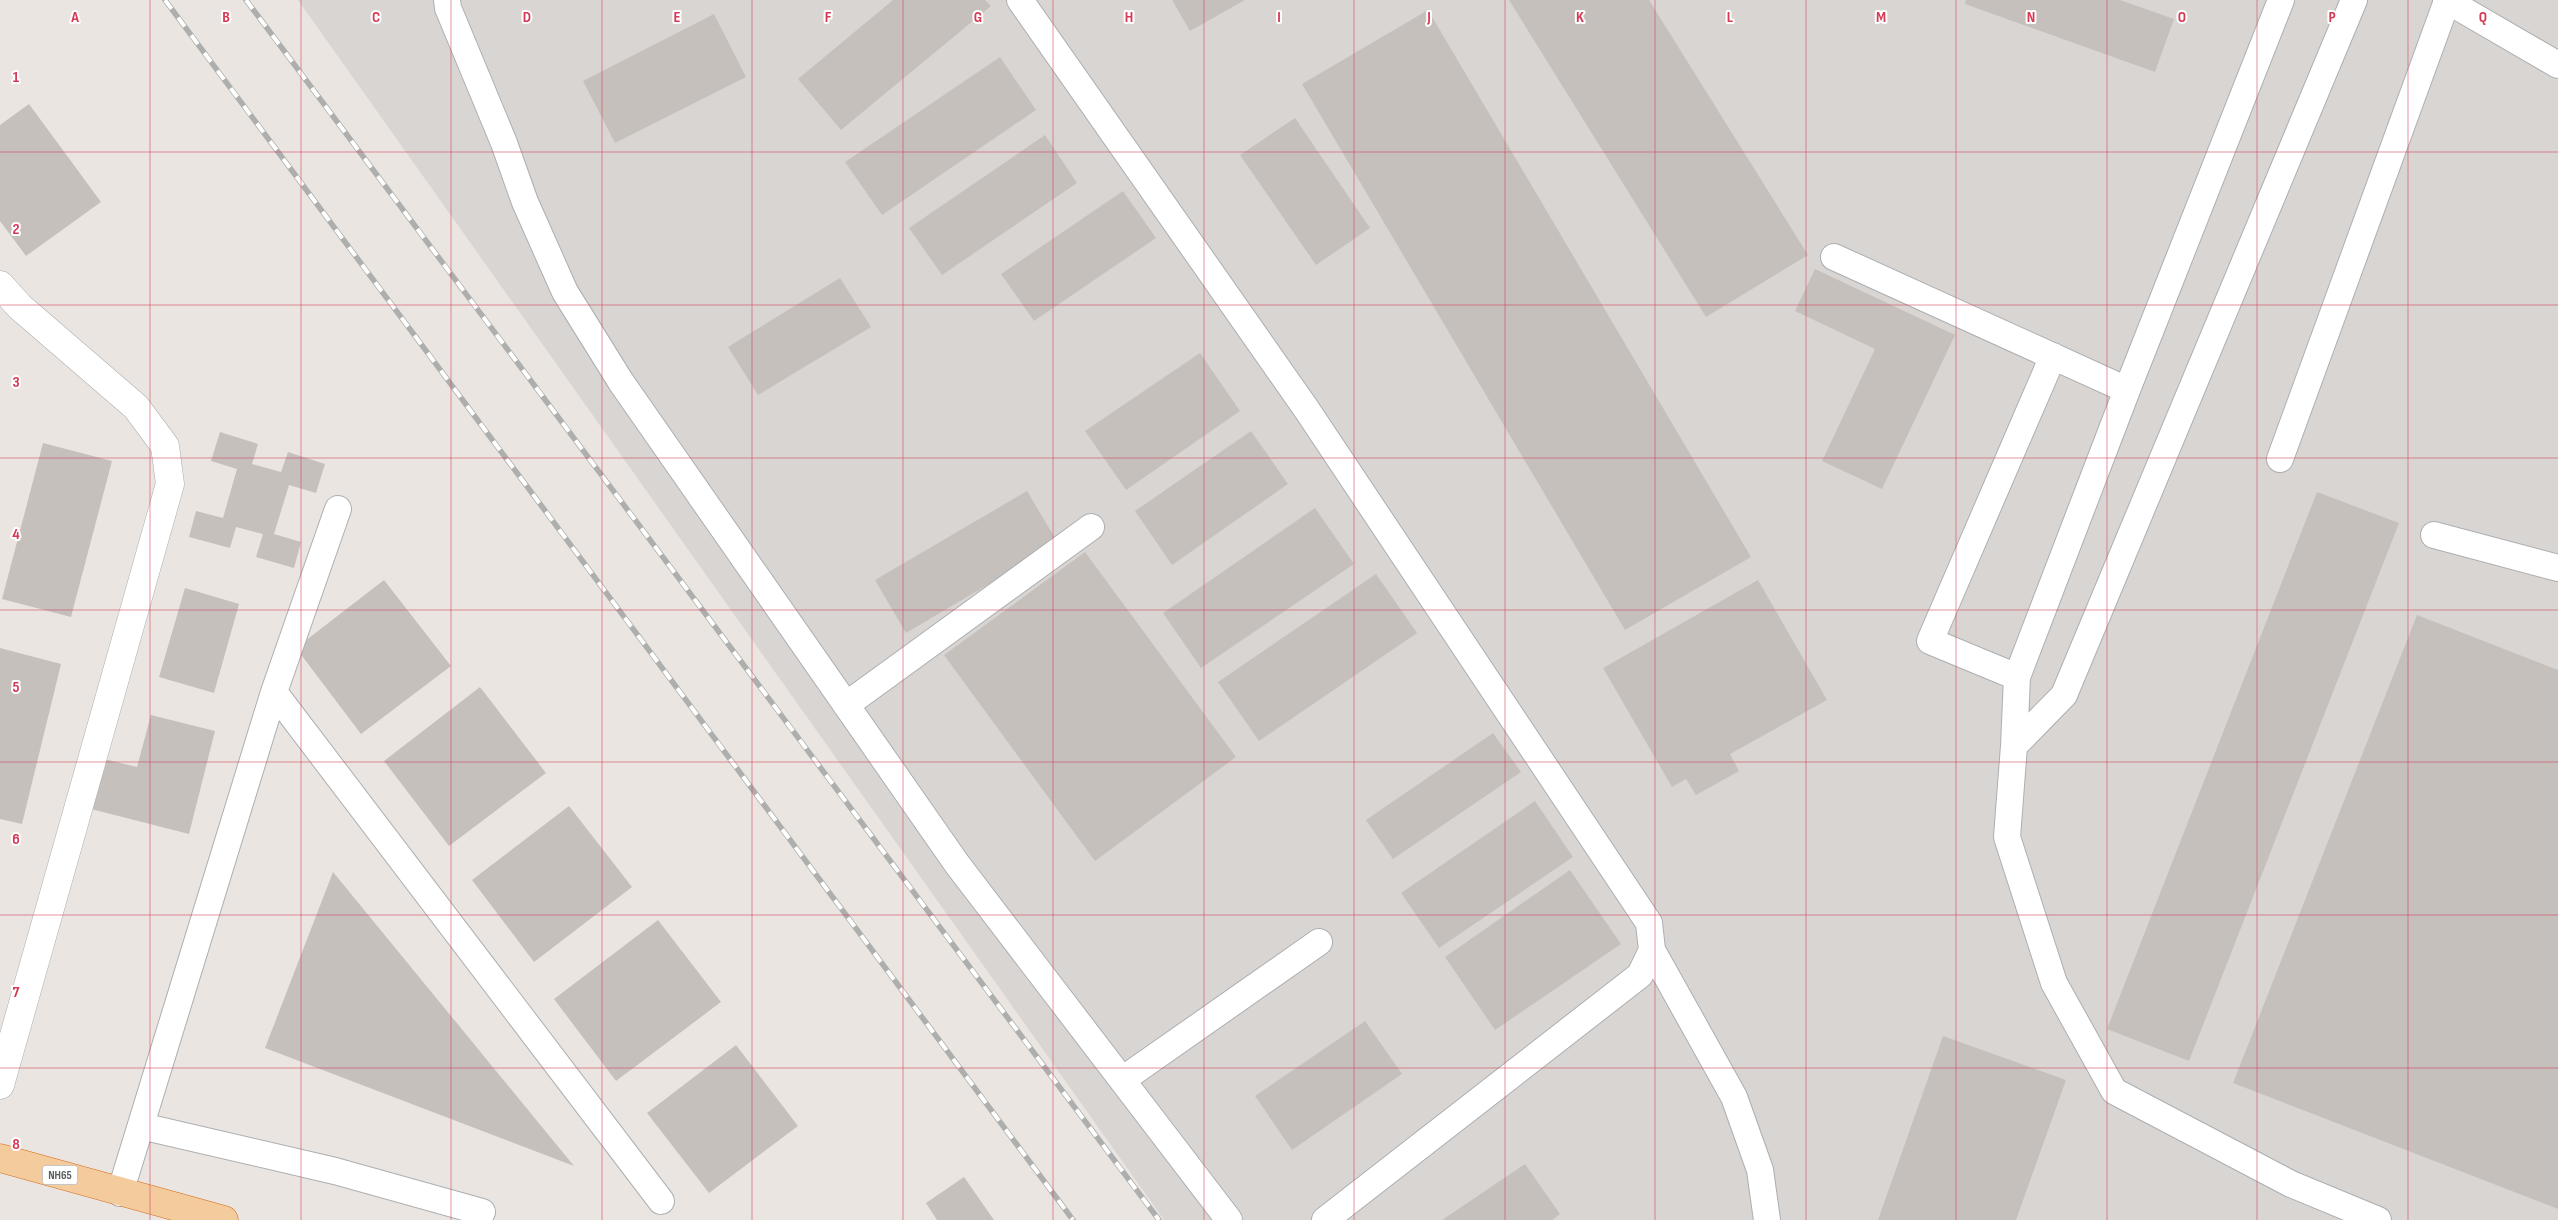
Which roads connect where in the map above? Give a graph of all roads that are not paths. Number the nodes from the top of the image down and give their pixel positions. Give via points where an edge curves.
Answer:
1 (447, 0) edge
2 (1020, 0) edge
3 (2281, 0) edge
4 (2354, 0) edge
5 (2447, 0) edge
6 (2558, 65) edge
7 (1834, 257) dead end
8 (0, 285) edge
9 (2052, 356) junction
10 (2127, 390) junction
11 (2280, 459) dead end
12 (338, 509) dead end
13 (1090, 527) dead end
14 (2434, 535) dead end
15 (2558, 568) edge
16 (2018, 677) junction
17 (274, 692) junction
18 (846, 705) junction
19 (2014, 746) junction
20 (1319, 942) dead end
21 (1652, 950) junction
22 (1122, 1080) junction
23 (0, 1085) edge
24 (141, 1126) junction
25 (0, 1158) edge
26 (120, 1193) junction
27 (661, 1201) dead end
28 (482, 1212) dead end
29 (224, 1220) edge
30 (1229, 1220) edge
31 (1325, 1220) edge
32 (1767, 1220) edge
33 (2378, 1220) edge

1 - 18 lane via 525,202 565,292 626,390
2 - 21 lane via 1346,468 1649,923
3 - 10 lane
4 - 19 lane via 2064,695
5 - 6 lane
5 - 11 lane
7 - 9 lane
8 - 23 street via 20,308 136,407 165,446 170,484
9 - 10 lane
9 - 16 lane via 1930,640
10 - 16 lane
12 - 17 lane
13 - 18 lane
14 - 15 lane
16 - 19 lane
17 - 24 lane
17 - 27 lane
18 - 22 lane via 957,864
19 - 33 lane via 2007,837 2054,983 2114,1091 2291,1184
20 - 22 lane
21 - 31 lane via 1640,974 1619,993
21 - 32 lane via 1734,1097 1760,1170
22 - 30 lane
24 - 26 lane
24 - 28 lane via 335,1171
25 - 26 highway, NH65
26 - 29 highway, NH65

